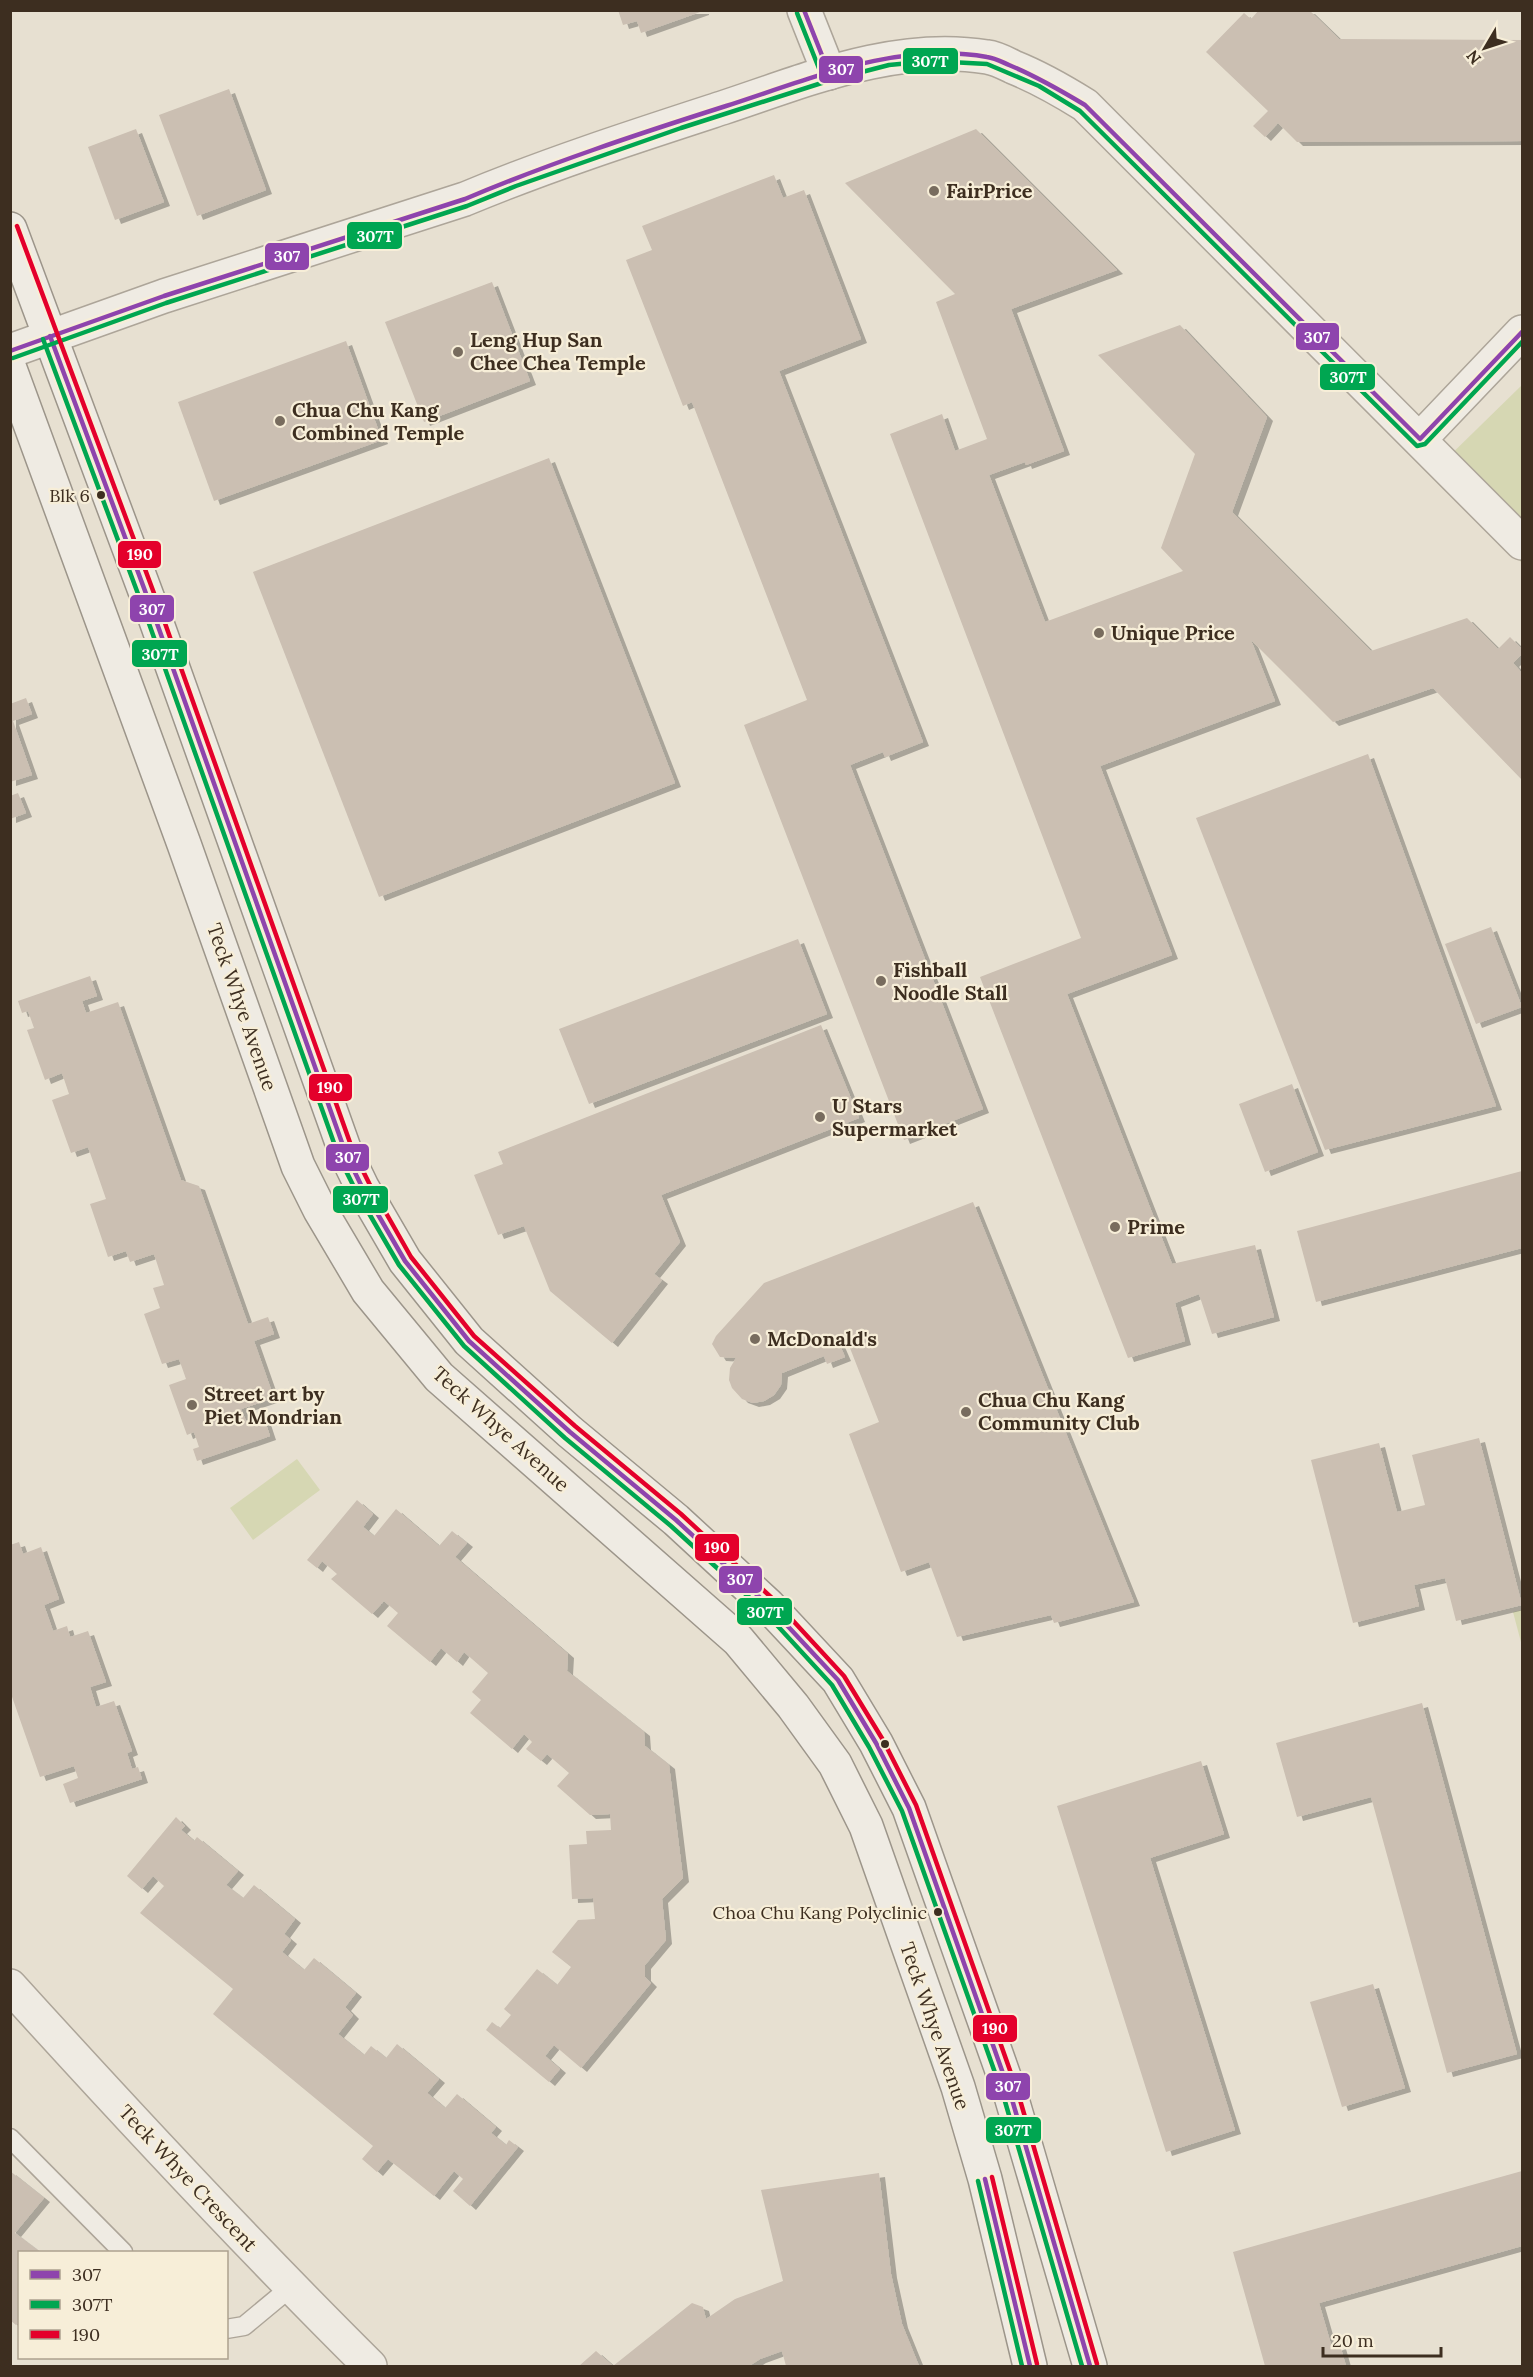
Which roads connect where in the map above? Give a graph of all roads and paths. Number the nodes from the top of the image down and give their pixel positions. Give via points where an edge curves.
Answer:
1 (804, 10) edge
2 (829, 73) junction
3 (10, 229) edge
4 (1522, 332) edge
5 (50, 336) junction
6 (10, 351) edge
7 (10, 369) edge
8 (1420, 439) junction
9 (1522, 543) edge
10 (10, 1986) edge
11 (10, 2138) edge
12 (121, 2251) edge
13 (291, 2287) junction
14 (228, 2329) edge
15 (369, 2367) edge
16 (1030, 2367) edge
17 (1090, 2367) edge

1 - 2 main road
2 - 5 main road
2 - 8 main road via 888,58 931,53 989,57 1042,79 1085,105
3 - 5 main road
4 - 8 main road
5 - 6 main road
5 - 17 main road via 346,1154 362,1187 405,1261 470,1341 570,1432 676,1520 768,1605 838,1680 909,1808 1011,2096
7 - 16 main road, Teck Whye Avenue via 192,865 297,1166 368,1291 439,1377 738,1640 835,1764 866,1826 958,2087 986,2180
8 - 9 main road
10 - 13 main road, Teck Whye Crescent
11 - 12 lane
13 - 14 lane via 244,2326
13 - 15 main road, Teck Whye Crescent

